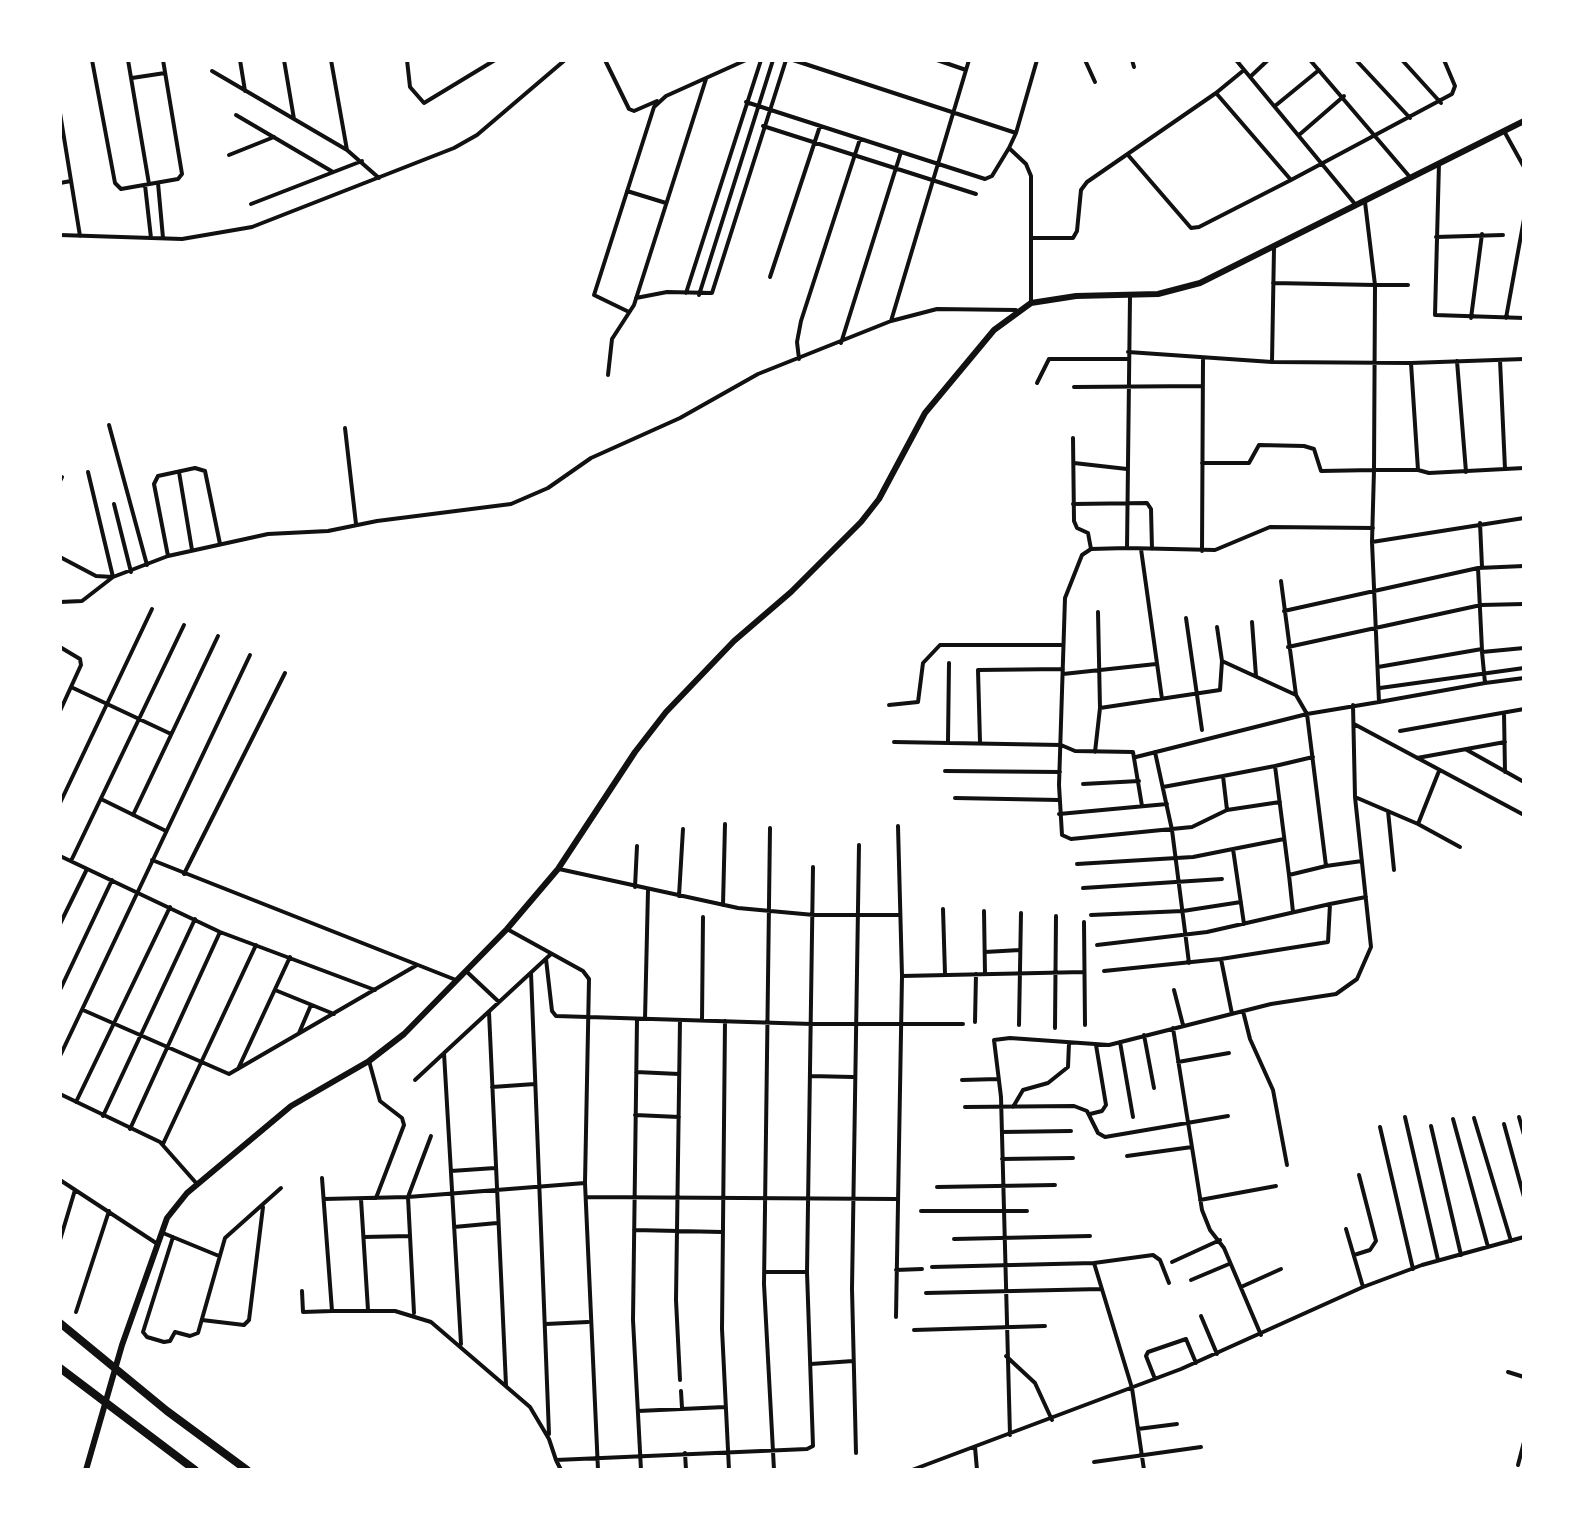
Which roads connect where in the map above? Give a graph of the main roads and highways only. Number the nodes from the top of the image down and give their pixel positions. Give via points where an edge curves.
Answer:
1 (1524, 121) edge
2 (60, 1323) edge
3 (60, 1368) edge
4 (85, 1470) edge
5 (195, 1470) edge
6 (247, 1470) edge

1 - 4 main road via 1274,248 1177,291 1031,303 994,330 943,388 861,522 666,712 558,869 507,929 404,1034 291,1106 197,1184 167,1218
2 - 6 highway
3 - 5 highway

